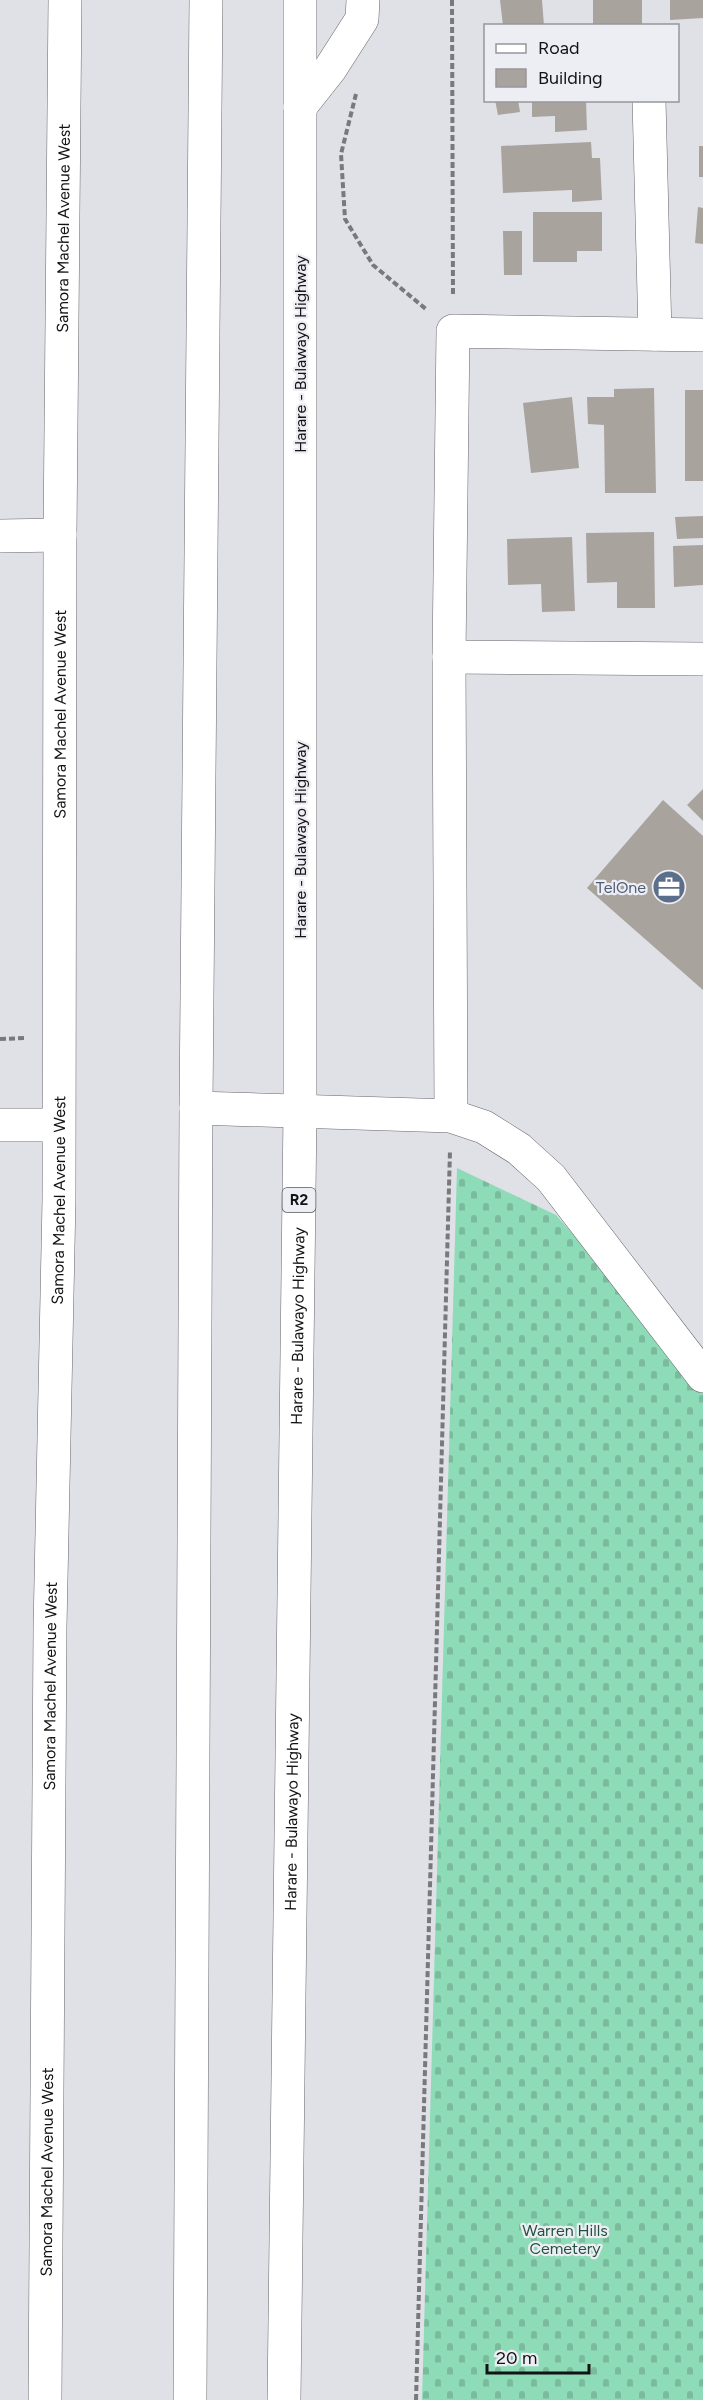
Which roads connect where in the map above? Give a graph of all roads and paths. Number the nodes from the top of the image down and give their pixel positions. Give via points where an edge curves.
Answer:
1 (65, 0) edge
2 (206, 0) edge
3 (300, 0) edge
4 (363, 0) edge
5 (452, 0) edge
6 (357, 88) dead end
7 (649, 102) edge
8 (300, 107) junction
9 (453, 331) junction
10 (655, 334) junction
11 (703, 335) edge
12 (60, 535) junction
13 (0, 536) edge
14 (449, 657) junction
15 (703, 659) edge
16 (196, 1108) junction
17 (300, 1112) junction
18 (451, 1116) junction
19 (0, 1125) edge
20 (58, 1125) junction
21 (703, 1376) edge
22 (45, 2400) edge
23 (190, 2400) edge
24 (284, 2400) edge
25 (416, 2400) edge

1 - 12 main road, Samora Machel Avenue West
2 - 16 main road
3 - 8 main road, Harare - Bulawayo Highway / R2
4 - 8 main road via 363,19
5 - 9 path
6 - 9 path via 341,154 345,219 373,265
7 - 10 main road
8 - 17 main road, Harare - Bulawayo Highway / R2
9 - 10 main road
9 - 14 main road
10 - 11 main road
12 - 13 main road
12 - 20 main road, Samora Machel Avenue West
14 - 15 main road
14 - 18 main road
16 - 17 main road
16 - 23 main road
17 - 18 main road
17 - 24 main road, Harare - Bulawayo Highway / R2
18 - 21 main road via 484,1127 519,1149 551,1178
18 - 25 path
19 - 20 main road
20 - 22 main road, Samora Machel Avenue West

